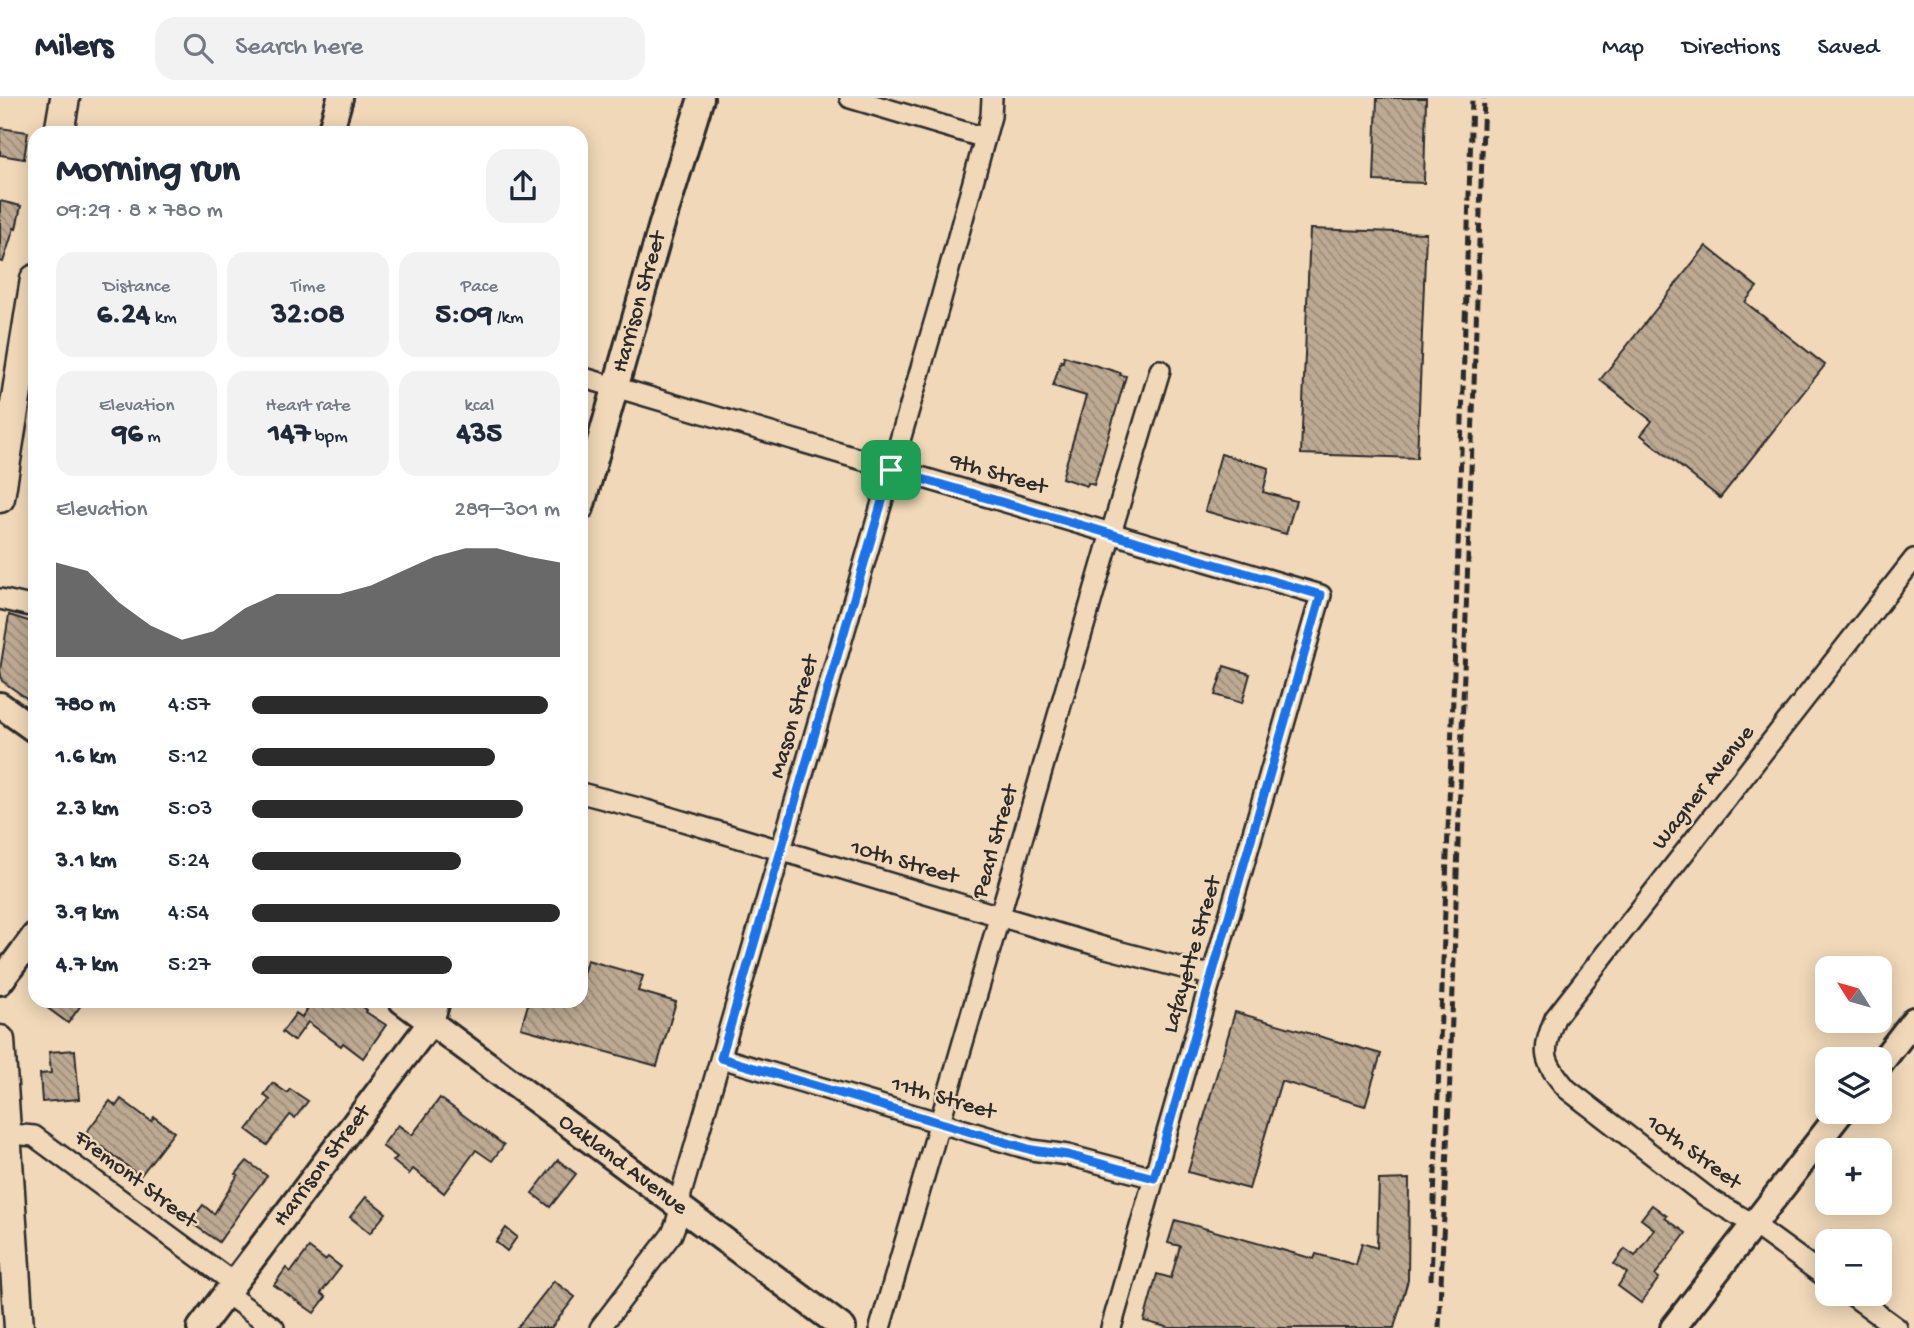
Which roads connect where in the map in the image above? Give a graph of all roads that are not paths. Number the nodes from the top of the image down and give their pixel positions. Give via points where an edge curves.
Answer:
1 (65, 98) edge
2 (340, 98) edge
3 (701, 98) edge
4 (850, 98) edge
5 (992, 98) edge
6 (61, 126) edge
7 (332, 126) edge
8 (985, 138) junction
9 (28, 311) edge
10 (1160, 370) dead end
11 (588, 379) edge
12 (616, 388) junction
13 (6, 410) edge
14 (891, 470) junction
15 (588, 484) edge
16 (0, 498) edge
17 (1111, 533) junction
18 (1914, 559) edge
19 (1321, 595) joint
20 (0, 599) edge
21 (28, 605) edge
22 (0, 705) edge
23 (28, 725) edge
24 (588, 795) edge
25 (781, 851) junction
26 (1000, 916) junction
27 (28, 944) edge
28 (1213, 976) junction
29 (0, 982) edge
30 (434, 1012) edge
31 (1914, 1020) edge
32 (0, 1040) edge
33 (1892, 1048) edge
34 (1545, 1054) joint
35 (721, 1058) junction
36 (940, 1124) junction
37 (1832, 1124) edge
38 (4, 1132) edge
39 (1154, 1178) junction
40 (681, 1208) junction
41 (1753, 1224) junction
42 (1815, 1269) edge
43 (231, 1289) junction
44 (1867, 1306) edge
45 (19, 1328) edge
46 (200, 1328) edge
47 (274, 1328) edge
48 (600, 1328) edge
49 (843, 1328) edge
50 (880, 1328) edge
51 (1111, 1328) edge
52 (1673, 1328) edge
53 (1897, 1328) edge

1 - 6 main road
2 - 7 street
3 - 12 street, Harrison Street
4 - 8 street
5 - 8 street, Mason Street
8 - 14 street, Mason Street
9 - 13 main road
10 - 17 street, Pearl Street
11 - 12 street, 9th Street
12 - 14 street, 9th Street
12 - 15 street, Harrison Street
13 - 16 main road
14 - 17 street, 9th Street
14 - 25 street, Mason Street
17 - 19 street, 9th Street
17 - 26 street, Pearl Street
18 - 34 street, Wagner Avenue via 1555,1018
19 - 28 street, Lafayette Street
20 - 21 street
22 - 23 street
24 - 25 street, 10th Street
25 - 26 street, 10th Street
25 - 35 street, Mason Street
26 - 28 street, 10th Street
26 - 36 street, Pearl Street
27 - 29 street
28 - 39 street, Lafayette Street
30 - 40 street, Oakland Avenue
30 - 43 street, Harrison Street
31 - 33 street
32 - 38 main road
34 - 41 street, 10th Street via 1567,1089 1707,1197
35 - 36 street, 11th Street
35 - 40 street, Mason Street via 681,1194
36 - 39 street, 11th Street
36 - 50 street, Pearl Street
37 - 41 street
38 - 43 street, Fremont Street via 34,1136
38 - 45 main road
39 - 51 street, Lafayette Street
40 - 48 street, Mason Street via 672,1234
40 - 49 street, Oakland Avenue
41 - 42 street, 10th Street
41 - 52 street
43 - 46 street, Harrison Street
43 - 47 street, Fremont Street
44 - 53 street

